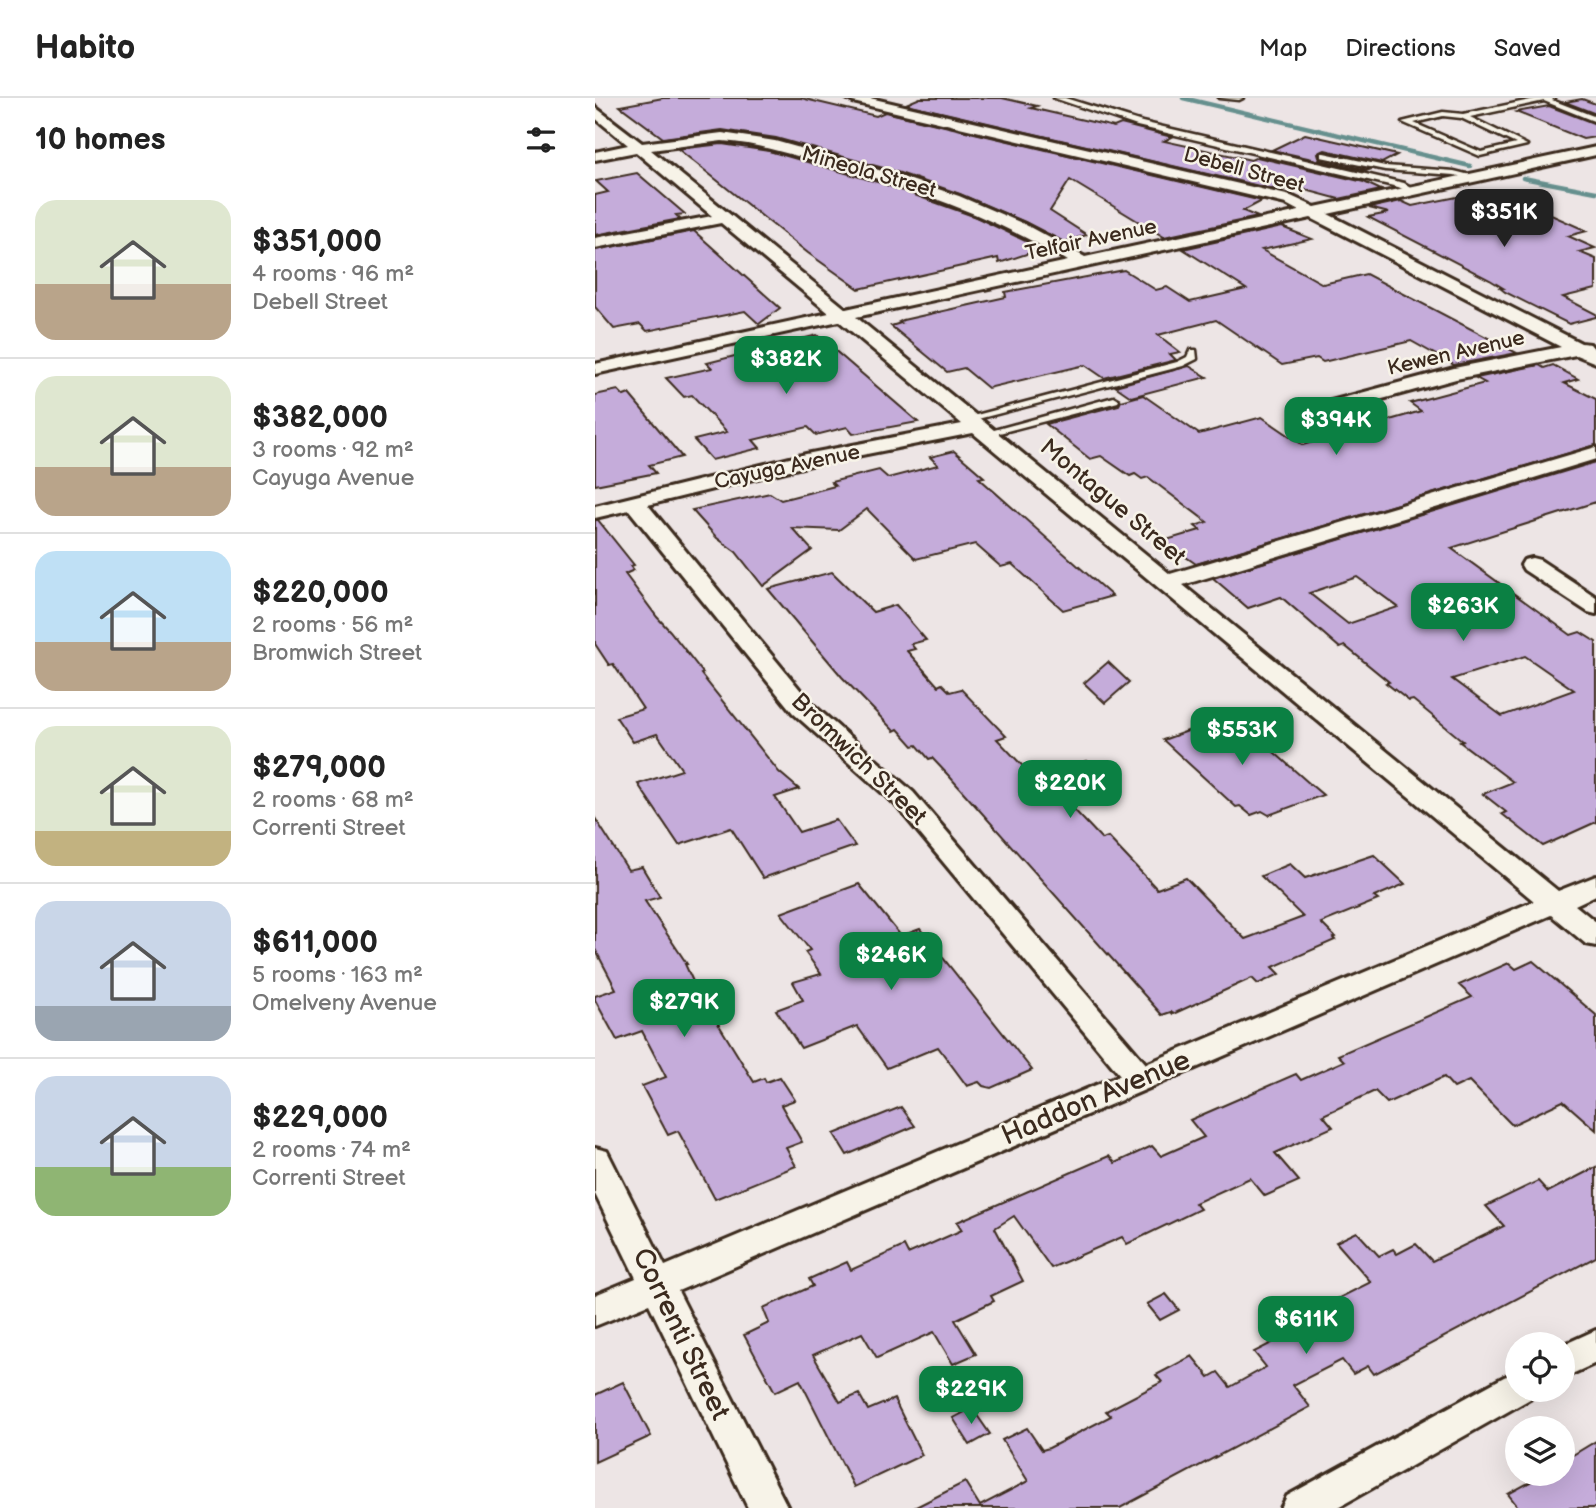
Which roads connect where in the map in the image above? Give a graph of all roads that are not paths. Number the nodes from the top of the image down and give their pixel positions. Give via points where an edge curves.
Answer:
1 (853, 98) edge
2 (1058, 98) edge
3 (1223, 98) edge
4 (1239, 98) edge
5 (1547, 99) edge
6 (595, 111) edge
7 (1463, 116) junction
8 (1596, 120) edge
9 (641, 148) junction
10 (1596, 151) edge
11 (1324, 155) dead end
12 (595, 156) edge
13 (1474, 177) junction
14 (1413, 191) junction
15 (1315, 212) junction
16 (724, 218) junction
17 (595, 243) edge
18 (1083, 263) junction
19 (842, 315) junction
20 (1587, 347) edge
21 (1193, 352) dead end
22 (1596, 358) edge
23 (595, 369) edge
24 (1114, 400) dead end
25 (1328, 408) dead end
26 (980, 426) junction
27 (1596, 453) edge
28 (634, 502) junction
29 (595, 512) edge
30 (1532, 565) dead end
31 (1168, 582) junction
32 (1596, 607) edge
33 (1596, 885) edge
34 (1555, 903) junction
35 (1596, 937) edge
36 (1141, 1079) junction
37 (595, 1160) edge
38 (657, 1284) junction
39 (595, 1311) edge
40 (1596, 1345) edge
41 (1575, 1356) edge
42 (1505, 1395) edge
43 (768, 1508) edge
44 (1301, 1508) edge

1 - 15 street, Debell Street via 1279,197
2 - 14 lane via 1140,124
3 - 4 lane
5 - 7 lane
5 - 8 lane
6 - 9 street, Montague Street
7 - 7 lane via 1443,114 1406,122 1480,154 1523,145
9 - 12 street, Mineola Street
9 - 16 street, Montague Street
9 - 18 street, Mineola Street via 709,137 748,139 953,197 1016,223
10 - 13 street, Telfair Avenue
11 - 13 lane via 1385,168
13 - 14 street, Telfair Avenue
14 - 15 street, Telfair Avenue
15 - 18 street, Telfair Avenue
15 - 20 street, Debell Street
16 - 17 street
16 - 19 street, Montague Street
18 - 19 street, Telfair Avenue
19 - 23 street, Telfair Avenue
19 - 26 street, Montague Street
20 - 22 street, Debell Street
20 - 25 street, Kewen Avenue via 1454,374
21 - 26 lane via 1192,359 1180,364
24 - 26 lane
26 - 28 street, Cayuga Avenue via 806,460
26 - 31 street, Montague Street
27 - 31 street
28 - 29 street, Cayuga Avenue
28 - 36 street, Bromwich Street via 802,708 904,798
30 - 32 street
31 - 34 street, Montague Street
33 - 34 street, Haddon Avenue
34 - 35 street, Montague Street
34 - 36 street, Haddon Avenue
36 - 38 street, Haddon Avenue
37 - 38 street, Correnti Street
38 - 39 street, Haddon Avenue
38 - 43 street, Correnti Street
40 - 41 street
42 - 44 street

